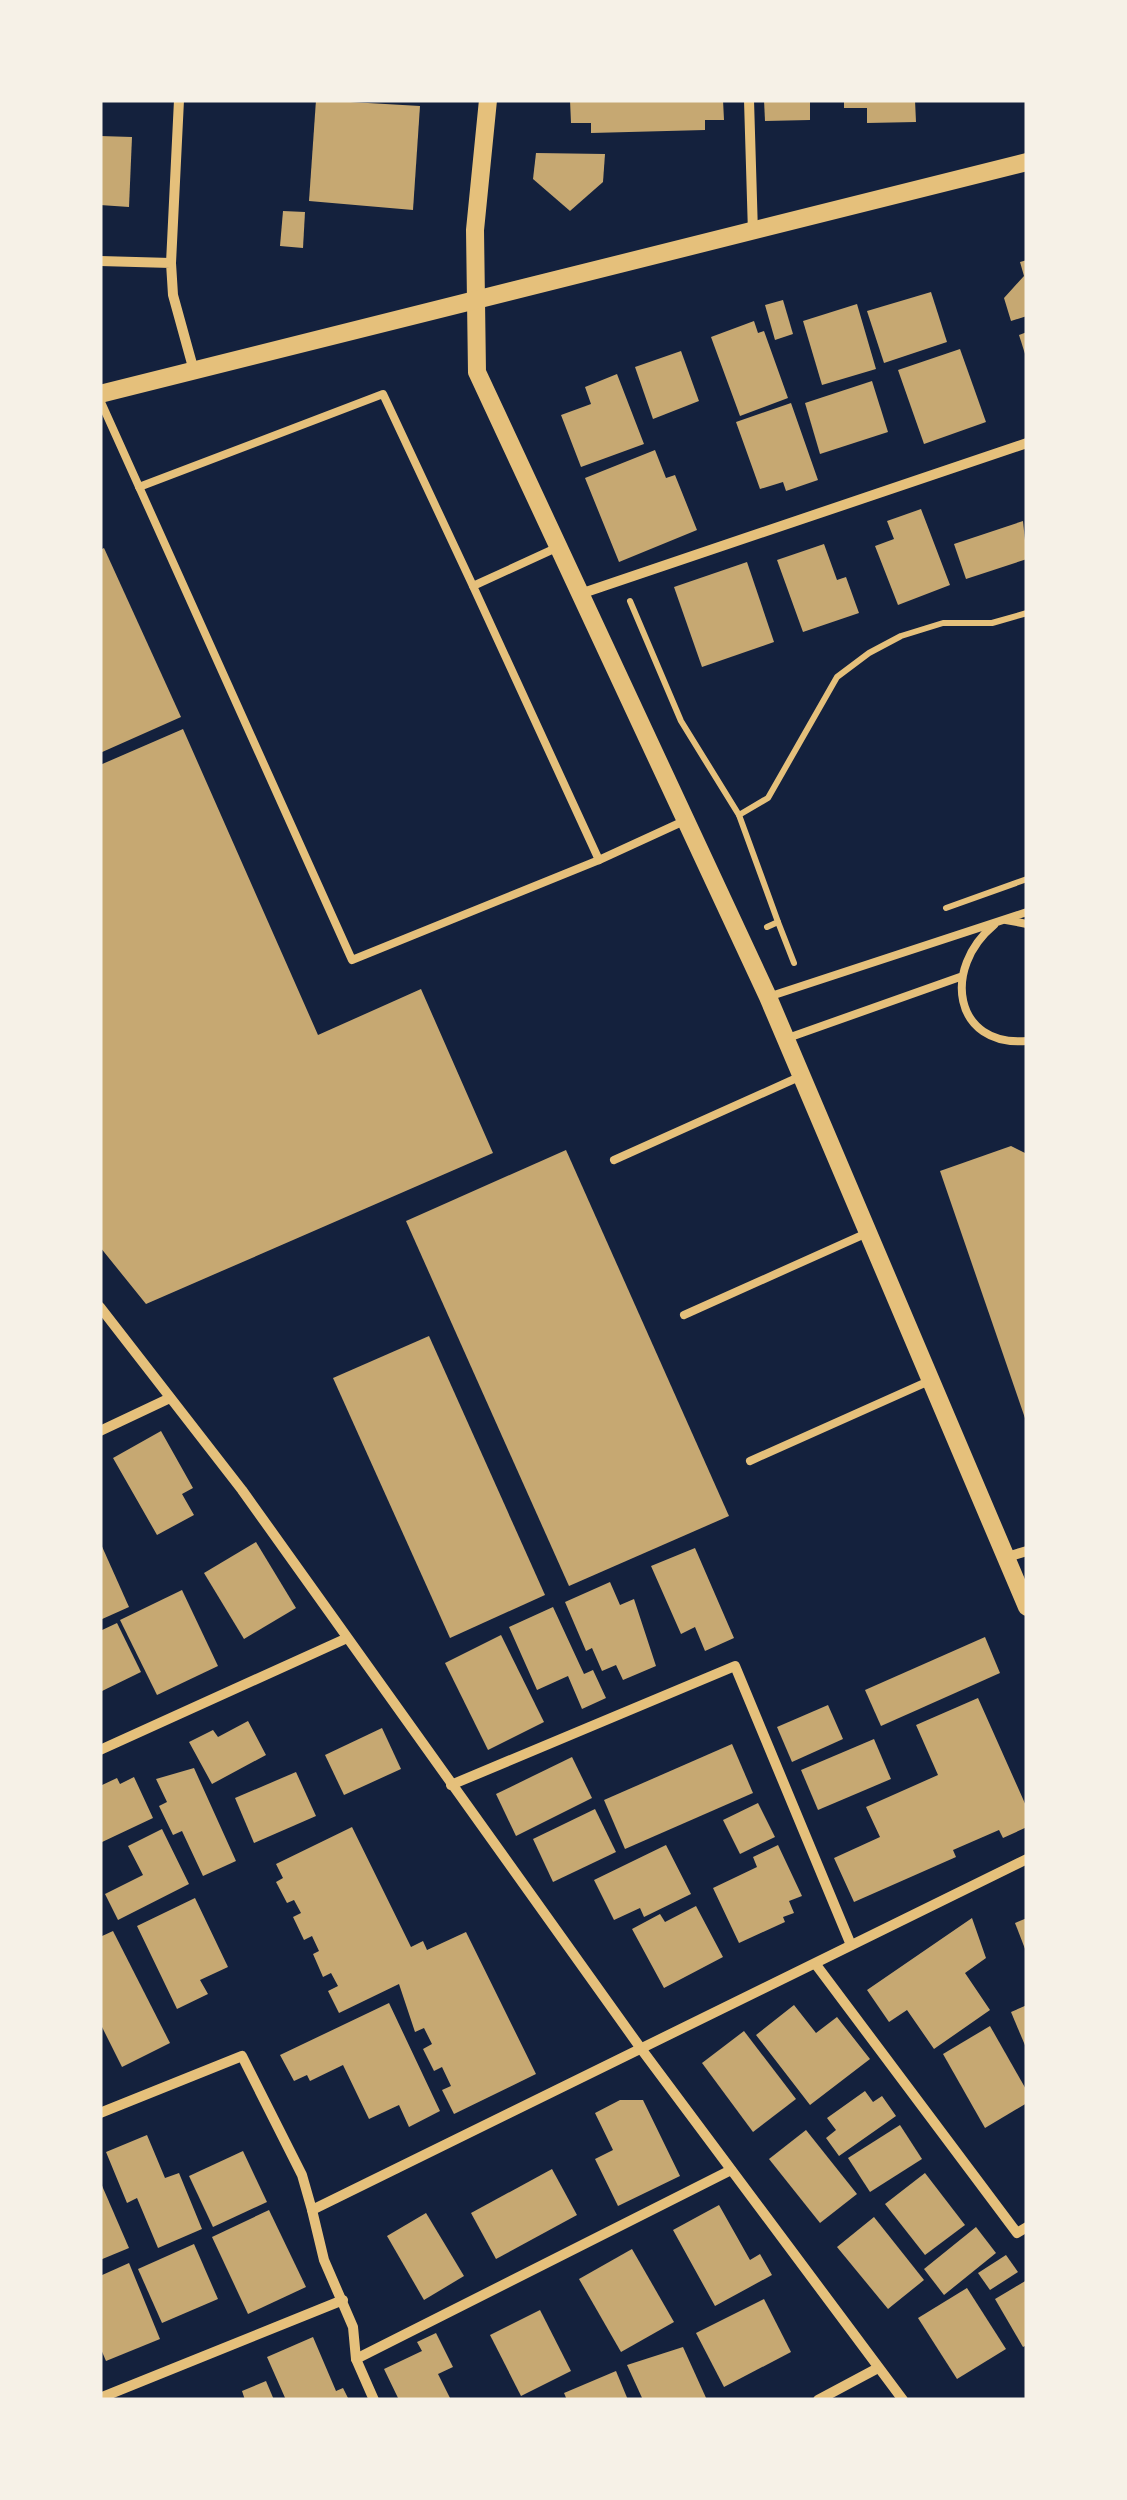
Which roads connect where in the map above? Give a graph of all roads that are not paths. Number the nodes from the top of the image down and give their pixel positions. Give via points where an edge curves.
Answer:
1 (179, 100) edge
2 (488, 100) edge
3 (749, 100) edge
4 (1027, 162) edge
5 (753, 233) junction
6 (100, 261) edge
7 (171, 264) junction
8 (476, 299) junction
9 (194, 371) junction
10 (100, 397) edge
11 (1027, 443) edge
12 (139, 487) junction
13 (558, 548) junction
14 (473, 586) junction
15 (580, 594) junction
16 (684, 821) junction
17 (599, 860) junction
18 (1027, 912) edge
19 (1001, 920) junction
20 (1027, 924) edge
21 (960, 977) junction
22 (768, 997) junction
23 (786, 1040) junction
24 (1027, 1041) edge
25 (800, 1077) junction
26 (614, 1160) dead end
27 (867, 1233) junction
28 (100, 1307) edge
29 (684, 1315) dead end
30 (931, 1380) junction
31 (170, 1398) junction
32 (100, 1431) edge
33 (750, 1461) dead end
34 (1027, 1550) edge
35 (1007, 1557) junction
36 (1027, 1607) edge
37 (345, 1639) junction
38 (100, 1750) edge
39 (451, 1785) junction
40 (1027, 1859) edge
41 (851, 1945) junction
42 (818, 1966) junction
43 (642, 2050) junction
44 (100, 2113) edge
45 (731, 2170) junction
46 (312, 2210) junction
47 (1027, 2227) edge
48 (343, 2300) junction
49 (356, 2358) junction
50 (878, 2368) junction
51 (100, 2398) edge
52 (374, 2400) edge
53 (818, 2400) edge
54 (903, 2400) edge

1 - 7 street
2 - 8 street via 475,230
3 - 5 street
4 - 5 street
5 - 8 street
6 - 7 street
7 - 9 street
8 - 9 street
8 - 13 street via 477,372
9 - 10 street
10 - 12 lane
11 - 15 street
12 - 14 lane via 382,394
12 - 17 lane via 352,960
13 - 14 lane
13 - 15 street
14 - 17 lane
15 - 16 street
16 - 17 lane
16 - 22 street
18 - 19 lane
19 - 20 lane
19 - 21 lane via 966,954
19 - 22 lane
21 - 23 lane
21 - 24 lane via 970,1016 984,1030 1002,1040
22 - 23 street
23 - 25 street
25 - 26 lane
25 - 27 street
27 - 29 lane
27 - 30 street
28 - 31 street
30 - 33 lane
30 - 35 street
31 - 32 street
31 - 37 street
34 - 35 street
35 - 36 street
37 - 38 street
37 - 39 street
39 - 41 street via 735,1666
39 - 43 street
40 - 41 street
41 - 42 street
42 - 43 street
42 - 47 street via 1017,2232
43 - 45 street
43 - 46 street
44 - 46 street via 242,2056 302,2175
45 - 49 street
45 - 50 street
46 - 48 street
48 - 49 street
48 - 51 street
49 - 52 street
50 - 53 street
50 - 54 street

